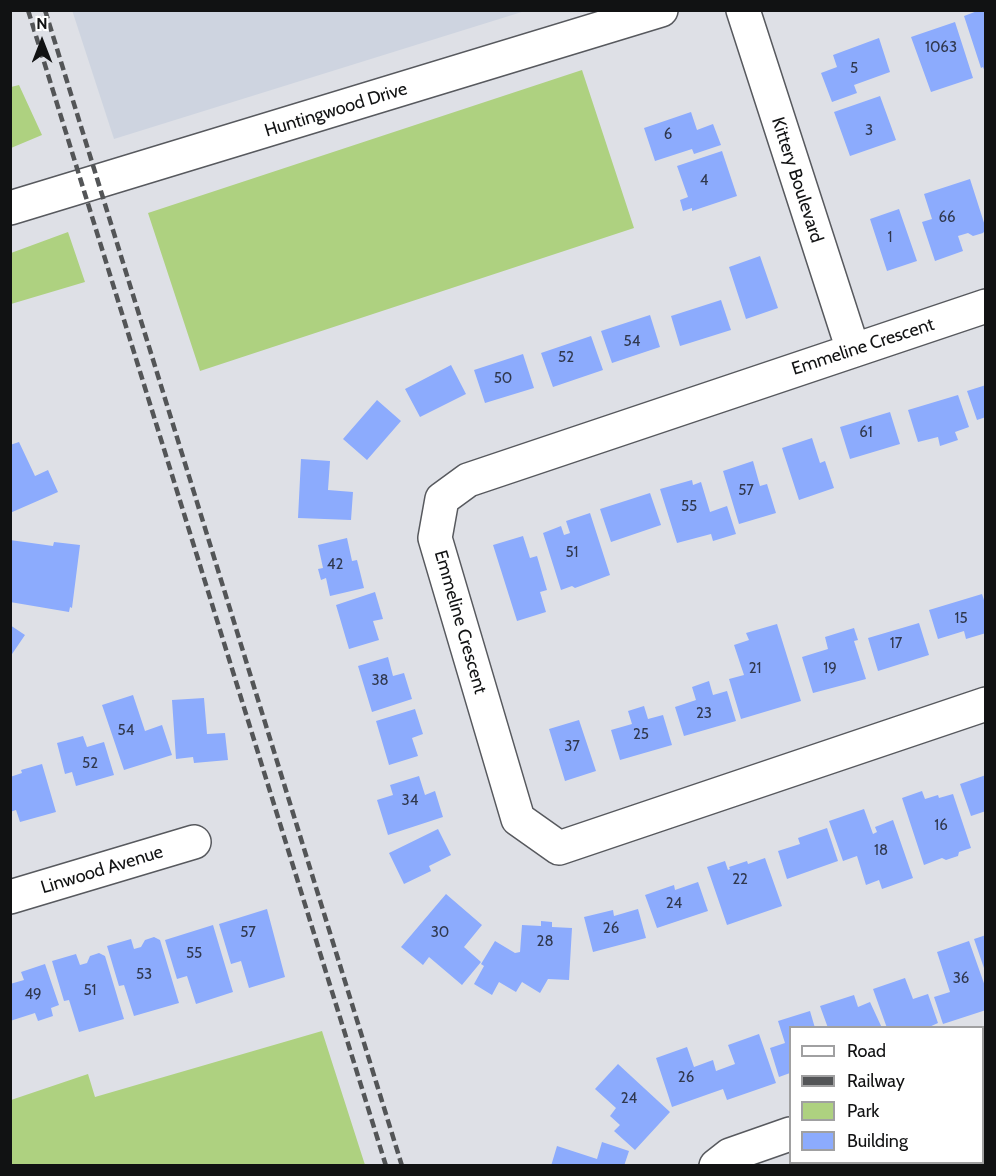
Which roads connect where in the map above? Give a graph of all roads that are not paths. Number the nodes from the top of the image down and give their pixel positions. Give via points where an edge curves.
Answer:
1 (661, 10) edge
2 (742, 10) edge
3 (10, 208) edge
4 (986, 306) edge
5 (853, 350) junction
6 (986, 704) edge
7 (194, 842) dead end
8 (10, 897) edge
9 (789, 1134) edge
10 (716, 1166) edge

1 - 3 street, Huntingwood Drive
2 - 5 street, Kittery Boulevard
4 - 5 street, Emmeline Crescent
5 - 6 street, Emmeline Crescent via 468,480 442,499 435,538 518,819 559,848
7 - 8 street, Linwood Avenue
9 - 10 street via 730,1155

